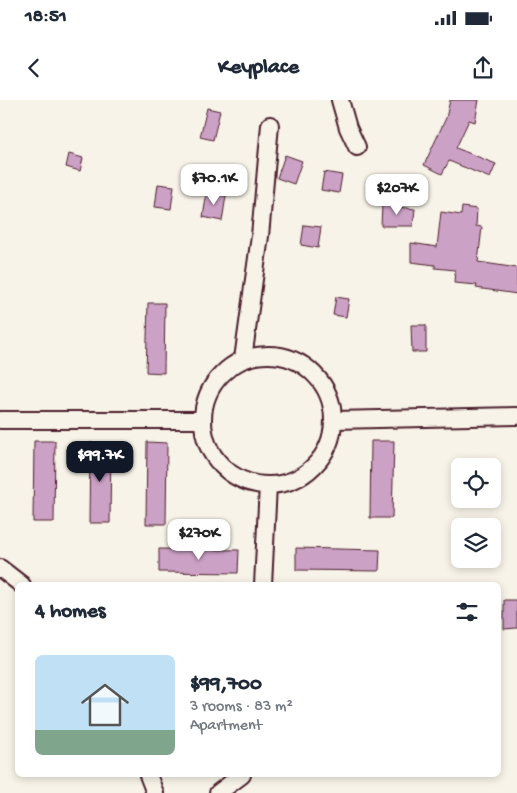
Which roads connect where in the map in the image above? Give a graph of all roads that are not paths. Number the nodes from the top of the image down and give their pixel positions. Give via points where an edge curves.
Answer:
1 (340, 100) edge
2 (270, 125) dead end
3 (357, 147) dead end
4 (243, 359) junction
5 (517, 416) edge
6 (0, 420) edge
7 (202, 420) junction
8 (334, 420) junction
9 (268, 485) junction
10 (0, 568) edge
11 (18, 582) edge
12 (263, 582) edge
13 (149, 777) edge
14 (239, 777) edge
15 (155, 793) edge
16 (218, 793) edge

1 - 3 street
2 - 4 street via 260,236
4 - 7 street via 222,373 207,394
4 - 8 street via 268,354 293,359 315,373 329,395
5 - 8 street
6 - 7 street
7 - 9 street via 207,445 221,466 243,480
8 - 9 street via 329,445 314,466 293,480
9 - 12 street
10 - 11 street
13 - 15 street
14 - 16 street

